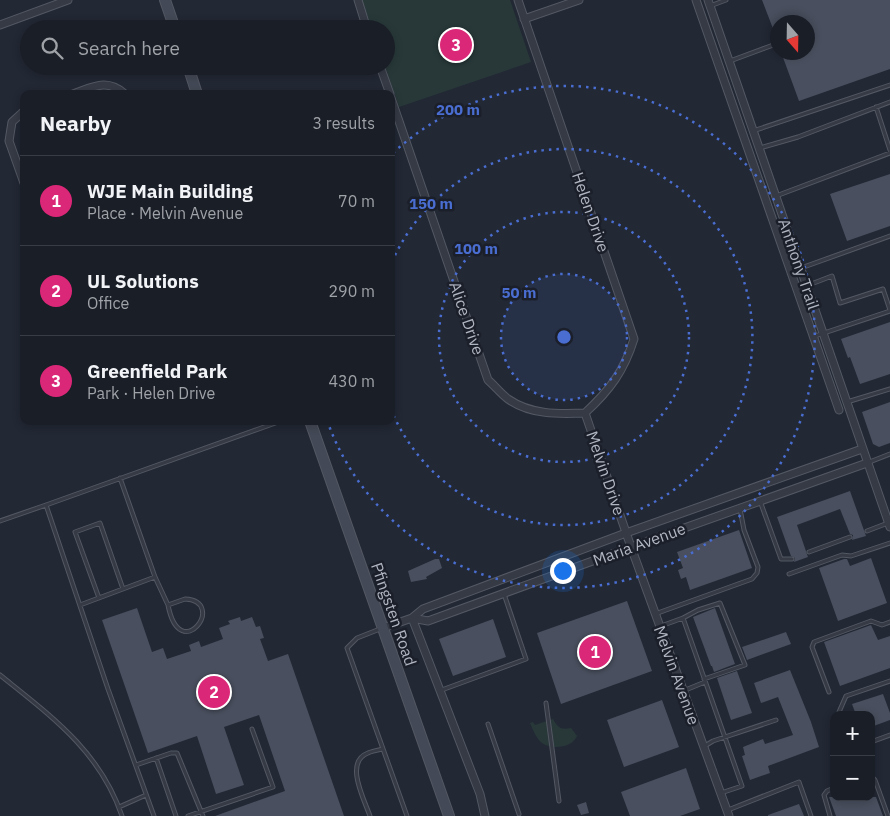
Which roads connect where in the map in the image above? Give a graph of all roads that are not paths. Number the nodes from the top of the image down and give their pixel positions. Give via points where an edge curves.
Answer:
1 (68, 0) edge
2 (165, 0) edge
3 (358, 0) edge
4 (518, 0) edge
5 (579, 0) edge
6 (696, 0) edge
7 (726, 0) edge
8 (709, 3) edge
9 (524, 19) junction
10 (172, 20) edge
11 (365, 20) edge
12 (0, 25) edge
13 (770, 46) edge
14 (729, 61) junction
15 (191, 75) edge
16 (383, 75) edge
17 (890, 85) edge
18 (84, 90) edge
19 (120, 90) edge
20 (196, 90) edge
21 (389, 90) edge
22 (890, 102) edge
23 (876, 107) junction
24 (395, 110) edge
25 (20, 115) edge
26 (753, 131) junction
27 (759, 149) junction
28 (890, 152) edge
29 (20, 172) edge
30 (775, 196) junction
31 (890, 236) edge
32 (800, 268) junction
33 (806, 286) junction
34 (890, 311) edge
35 (823, 334) junction
36 (813, 337) junction
37 (890, 389) edge
38 (846, 402) junction
39 (839, 410) dead end
40 (585, 413) junction
41 (270, 425) edge
42 (311, 425) edge
43 (862, 449) junction
44 (890, 454) edge
45 (867, 463) junction
46 (120, 478) junction
47 (760, 501) junction
48 (46, 505) junction
49 (740, 508) junction
50 (0, 521) edge
51 (889, 525) edge
52 (867, 531) dead end
53 (626, 533) junction
54 (850, 537) dead end
55 (890, 542) edge
56 (631, 547) junction
57 (809, 552) dead end
58 (792, 558) dead end
59 (789, 574) dead end
60 (155, 577) junction
61 (123, 589) junction
62 (504, 593) junction
63 (99, 598) junction
64 (80, 605) junction
65 (168, 605) junction
66 (655, 614) junction
67 (412, 618) junction
68 (683, 618) junction
69 (890, 622) edge
70 (660, 627) junction
71 (383, 628) junction
72 (0, 675) edge
73 (705, 681) junction
74 (890, 681) edge
75 (439, 691) junction
76 (683, 691) junction
77 (828, 692) dead end
78 (546, 703) dead end
79 (839, 711) edge
80 (776, 720) dead end
81 (488, 724) dead end
82 (252, 729) dead end
83 (890, 735) edge
84 (725, 736) junction
85 (875, 741) edge
86 (703, 748) junction
87 (383, 749) junction
88 (156, 758) junction
89 (136, 765) junction
90 (875, 780) edge
91 (830, 790) edge
92 (720, 794) junction
93 (146, 795) junction
94 (560, 801) dead end
95 (118, 807) junction
96 (202, 812) junction
97 (728, 813) edge
98 (519, 814) dead end
99 (122, 816) edge
100 (154, 816) edge
101 (176, 816) edge
102 (188, 816) edge
103 (203, 816) edge
104 (370, 816) edge
105 (407, 816) edge
106 (449, 816) edge
107 (486, 816) edge
108 (811, 816) edge
109 (830, 816) edge
110 (888, 816) edge

1 - 12 street
2 - 10 main road
3 - 11 street
4 - 9 street, Helen Drive
5 - 9 street
6 - 36 street, Anthony Trail
7 - 8 lane
8 - 14 street, Anthony Trail
9 - 40 street, Helen Drive via 634,339 617,378
13 - 14 lane
14 - 26 street, Anthony Trail
15 - 20 main road
16 - 21 street
17 - 26 lane
18 - 19 street via 101,84
22 - 23 lane
23 - 27 lane
23 - 28 lane
24 - 40 street, Alice Drive via 488,380 508,399 532,410 558,414
25 - 29 street via 12,122 9,141
26 - 27 street, Anthony Trail
27 - 30 street, Anthony Trail
28 - 30 lane
30 - 32 street, Anthony Trail
31 - 32 lane
32 - 33 street, Anthony Trail
33 - 34 lane via 832,276 840,303 883,289
33 - 35 street, Anthony Trail
34 - 35 lane
35 - 36 lane
35 - 38 street, Anthony Trail
36 - 39 street, Anthony Trail
37 - 38 lane
38 - 43 street, Anthony Trail
40 - 53 street, Melvin Drive
41 - 46 lane
42 - 71 main road, Pfingsten Road
43 - 45 street, Anthony Trail
43 - 53 street, Maria Avenue
44 - 45 lane
45 - 47 street, Maria Avenue
45 - 51 street, Anthony Trail
46 - 48 lane
46 - 60 lane
47 - 49 street, Maria Avenue
47 - 58 lane via 780,559
48 - 50 lane
48 - 64 lane
49 - 56 street, Maria Avenue
49 - 66 lane via 744,530 758,567 755,576
51 - 52 lane
53 - 56 street, Melvin Avenue
53 - 67 street, Maria Avenue via 423,609
54 - 57 lane
55 - 59 lane
56 - 62 street, Maria Avenue
56 - 66 street, Melvin Avenue
60 - 61 lane
60 - 65 lane
61 - 63 lane
61 - 63 lane via 100,523 75,532
62 - 67 street, Maria Avenue via 428,621
62 - 75 lane via 526,659
63 - 64 lane
64 - 89 lane
65 - 65 lane via 172,623 180,630 195,628 202,620 202,610 195,601 184,599
66 - 70 street, Melvin Avenue
67 - 71 street, Maria Avenue
67 - 75 street
68 - 70 lane
68 - 73 lane
68 - 73 lane via 720,603 745,665
69 - 77 lane via 882,625 871,621 814,642 812,647
70 - 76 street, Melvin Avenue
71 - 87 lane via 357,638 348,648
71 - 106 main road, Pfingsten Road
72 - 95 lane via 66,729 86,750 110,786
73 - 76 lane
73 - 84 lane
74 - 79 lane via 846,696
75 - 107 street
76 - 86 street, Melvin Avenue
78 - 94 lane
80 - 84 lane
81 - 98 lane
82 - 96 lane via 273,787
83 - 85 lane
84 - 86 lane
84 - 92 lane via 742,786
86 - 92 street, Melvin Avenue
87 - 104 lane via 366,753 355,770
87 - 105 lane
88 - 89 lane
88 - 96 lane via 177,753
88 - 101 lane
89 - 93 lane
90 - 110 lane
91 - 109 lane via 824,795
92 - 97 street, Melvin Avenue
93 - 95 lane
93 - 100 lane
95 - 99 lane
96 - 102 lane
96 - 103 lane
97 - 108 lane via 799,782

